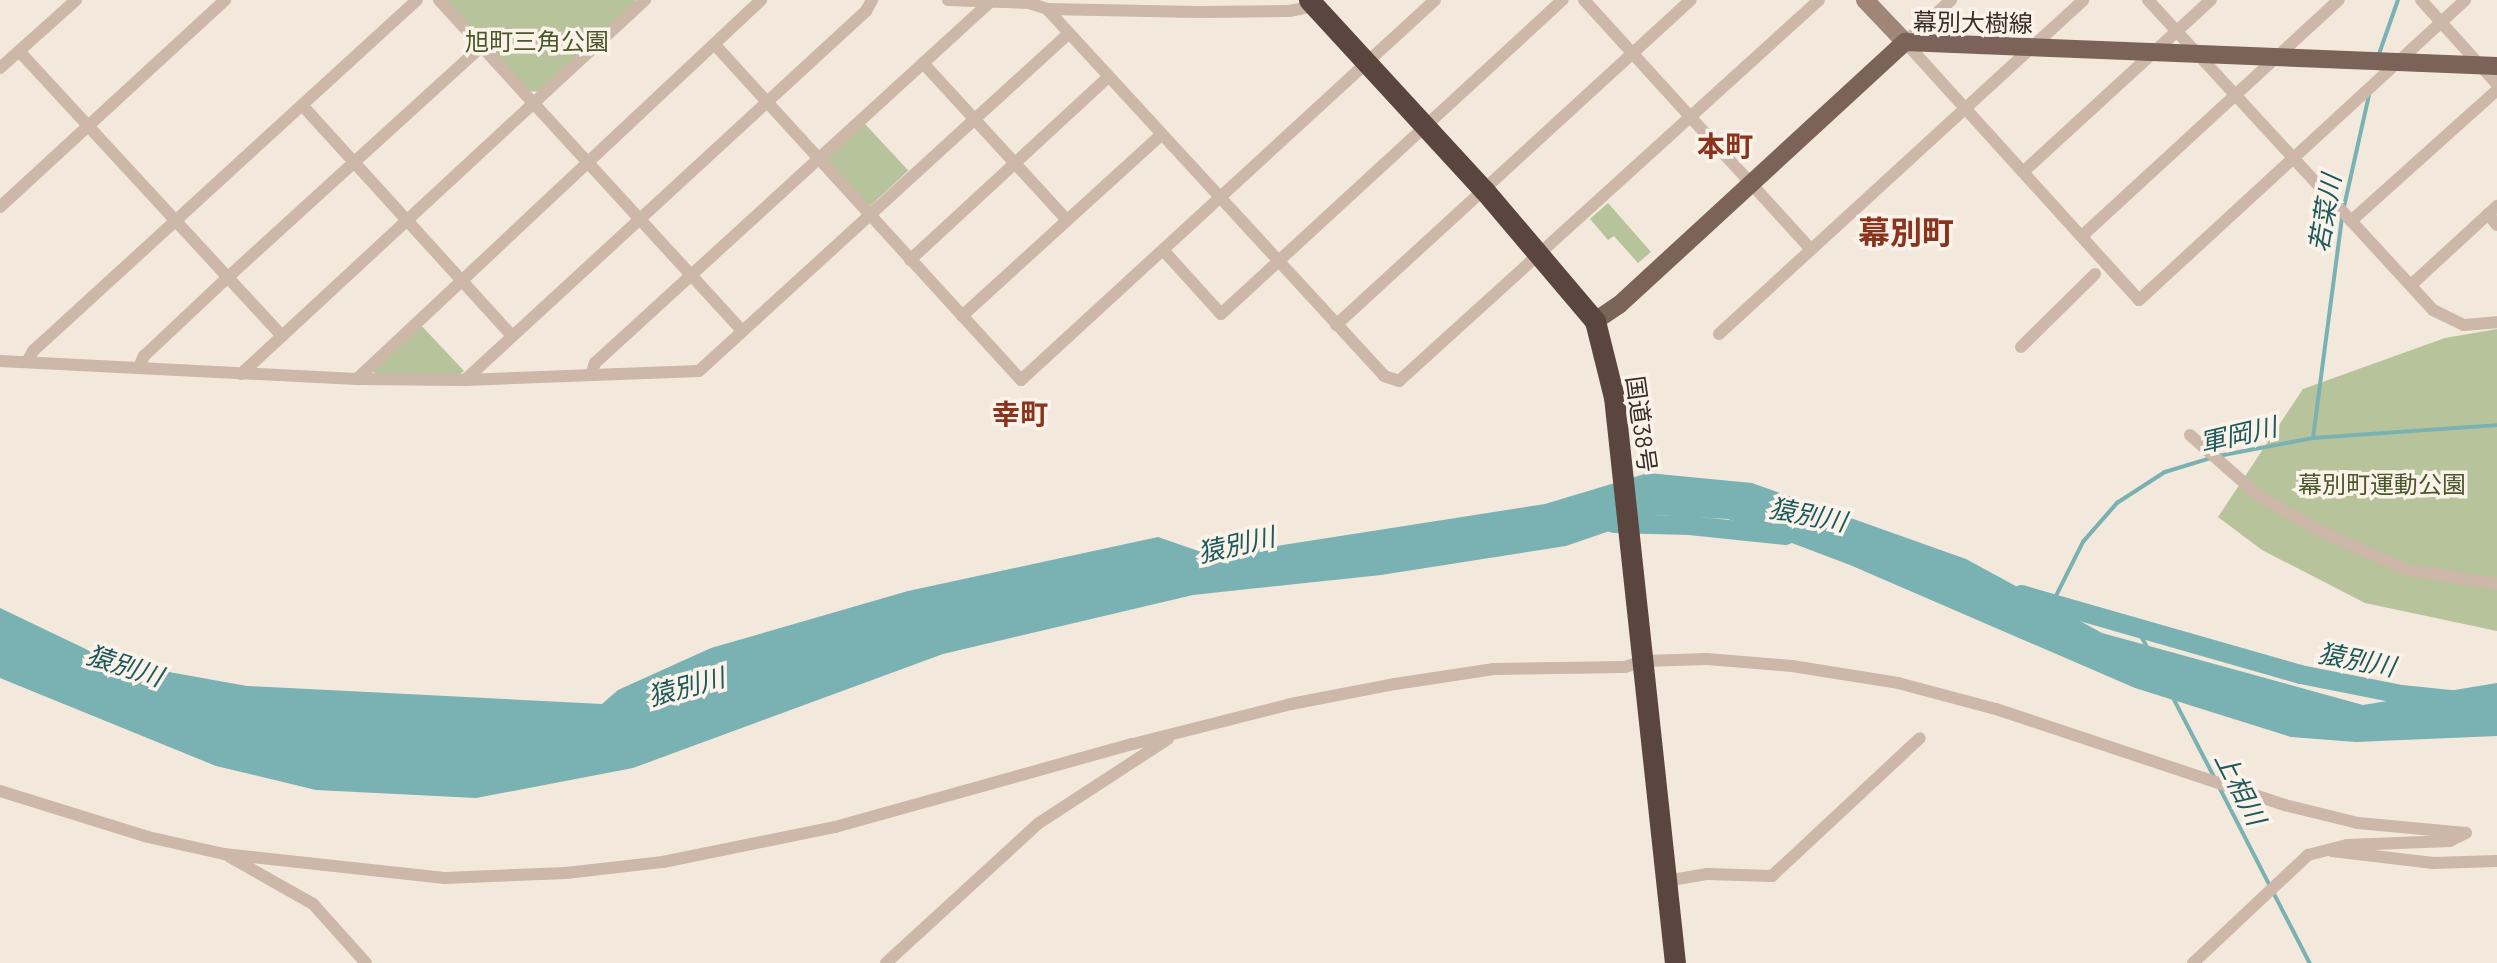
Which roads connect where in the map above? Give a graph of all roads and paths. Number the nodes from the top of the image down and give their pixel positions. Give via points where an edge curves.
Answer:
1 (76, 0) edge
2 (225, 0) edge
3 (417, 0) edge
4 (439, 0) edge
5 (645, 0) edge
6 (761, 0) edge
7 (872, 0) edge
8 (948, 0) edge
9 (966, 0) edge
10 (1435, 0) edge
11 (1563, 0) edge
12 (1584, 0) edge
13 (1691, 0) edge
14 (1819, 0) edge
15 (1865, 0) edge
16 (1951, 0) edge
17 (2083, 0) edge
18 (2148, 0) edge
19 (2211, 0) edge
20 (2339, 0) edge
21 (2421, 0) edge
22 (2465, 0) edge
23 (1028, 1) edge
24 (990, 2) junction
25 (1312, 3) edge
26 (1088, 4) edge
27 (1047, 9) junction
28 (2441, 22) junction
29 (2176, 31) junction
30 (1068, 34) junction
31 (1905, 42) junction
32 (482, 46) junction
33 (716, 46) junction
34 (2030, 47) junction
35 (19, 51) junction
36 (2154, 52) junction
37 (1632, 54) junction
38 (2197, 54) junction
39 (2274, 57) junction
40 (1368, 62) junction
41 (2395, 62) junction
42 (923, 63) junction
43 (2489, 66) edge
44 (0, 68) edge
45 (1108, 77) junction
46 (2497, 84) edge
47 (2497, 90) edge
48 (2235, 95) junction
49 (767, 104) junction
50 (302, 105) junction
51 (535, 105) junction
52 (1965, 109) junction
53 (1691, 118) junction
54 (975, 119) junction
55 (88, 126) junction
56 (1425, 126) junction
57 (1161, 135) junction
58 (2293, 158) junction
59 (818, 159) junction
60 (587, 162) junction
61 (354, 163) junction
62 (1015, 163) junction
63 (2023, 172) junction
64 (1751, 183) junction
65 (1484, 190) junction
66 (1220, 198) junction
67 (0, 207) edge
68 (2492, 210) edge
69 (870, 215) junction
70 (640, 219) junction
71 (1067, 220) junction
72 (175, 221) junction
73 (407, 221) junction
74 (2351, 221) junction
75 (2497, 225) edge
76 (2082, 236) junction
77 (1810, 247) junction
78 (1163, 250) junction
79 (1542, 255) junction
80 (910, 260) junction
81 (1278, 262) junction
82 (2095, 274) dead end
83 (691, 276) junction
84 (227, 278) junction
85 (461, 280) junction
86 (2411, 285) junction
87 (962, 316) junction
88 (1595, 321) junction
89 (2497, 323) edge
90 (1336, 325) junction
91 (742, 331) junction
92 (1719, 334) dead end
93 (282, 336) junction
94 (512, 336) junction
95 (2021, 348) dead end
96 (0, 361) edge
97 (27, 362) junction
98 (139, 367) junction
99 (241, 374) junction
100 (591, 375) junction
101 (357, 379) junction
102 (465, 380) junction
103 (2190, 435) dead end
104 (2497, 584) edge
105 (1643, 654) junction
106 (1177, 734) junction
107 (1920, 738) dead end
108 (0, 791) edge
109 (2321, 850) junction
110 (224, 854) junction
111 (2497, 861) edge
112 (1666, 881) junction
113 (366, 963) edge
114 (886, 963) edge
115 (1675, 963) edge
116 (2193, 963) edge

1 - 35 street
2 - 55 street
3 - 50 street
4 - 32 street
5 - 51 street
6 - 33 street
7 - 49 street via 866,11
8 - 9 street
9 - 24 street
10 - 40 street
11 - 56 street
12 - 37 street
13 - 37 street
14 - 53 street
15 - 31 main road
16 - 31 street
17 - 34 street
18 - 29 street
19 - 29 street
20 - 39 street
21 - 28 street
22 - 28 street
23 - 24 street
23 - 27 street
24 - 42 street
25 - 26 street via 1289,11 1198,12
25 - 40 highway, 国道38号
26 - 27 street
27 - 30 street
28 - 41 street
28 - 43 street
29 - 36 street
29 - 38 street
30 - 45 street
30 - 54 street
31 - 34 main road, 幕別大樹線
31 - 52 street
31 - 64 main road, 幕別大樹線
32 - 51 street
32 - 61 street
33 - 49 street
33 - 60 street
34 - 36 main road, 幕別大樹線
34 - 52 street
35 - 44 street
35 - 55 street
36 - 38 main road, 幕別大樹線
36 - 63 street
37 - 53 street
37 - 65 street
38 - 39 main road, 幕別大樹線
38 - 48 street
39 - 41 main road, 幕別大樹線
39 - 48 street
40 - 56 highway, 国道38号
40 - 66 street
41 - 43 main road, 幕別大樹線
41 - 58 street
42 - 54 street
42 - 59 street
43 - 46 street
45 - 57 street
45 - 62 street
47 - 74 street
48 - 58 street
48 - 76 street
49 - 59 street
49 - 70 street
50 - 61 street
50 - 72 street
51 - 60 street
51 - 73 street
52 - 63 street
52 - 77 street
53 - 64 street
53 - 79 street
54 - 62 street
54 - 69 street
55 - 67 street
55 - 72 street
56 - 65 highway, 国道38号
56 - 81 street
57 - 66 street
57 - 71 street
58 - 74 street
58 - 76 street via 2139,300
59 - 69 street
59 - 83 street
60 - 70 street
60 - 85 street
61 - 73 street
61 - 84 street
62 - 71 street
62 - 80 street
63 - 76 street
64 - 77 street
64 - 88 main road, 幕別大樹線 via 1619,305
65 - 79 highway, 国道38号
65 - 90 street
66 - 78 street
66 - 81 street
68 - 75 street
68 - 86 street
69 - 80 street
69 - 91 street
70 - 83 street
70 - 94 street
71 - 87 street
72 - 84 street
72 - 97 street
73 - 85 street
73 - 93 street
74 - 86 street
77 - 92 street
78 - 81 street via 1221,314
78 - 87 street via 1021,380
79 - 88 highway, 国道38号
79 - 90 street via 1399,381 1384,376
80 - 87 street
81 - 90 street
82 - 95 street
83 - 91 street
83 - 100 street via 595,363
84 - 93 street
84 - 98 street via 144,356
85 - 94 street
85 - 101 street
86 - 89 street via 2445,320 2478,327
88 - 105 highway, 国道38号 via 1614,397
91 - 100 street via 699,371
93 - 99 street
94 - 102 street
96 - 97 street
97 - 98 street
98 - 99 street
99 - 101 street
100 - 102 street
101 - 102 street
103 - 104 street via 2260,497 2328,535 2407,570
105 - 106 street via 1625,667 1494,669 1395,684 1291,704
105 - 109 street via 1780,665 1898,683 1996,709 2285,805 2358,823 2466,833 2450,841
105 - 112 highway, 国道38号
106 - 110 street via 890,814 663,862 528,876 445,878
106 - 114 street via 1039,823
107 - 112 street via 1772,876 1707,874
108 - 110 street via 148,837
109 - 111 street via 2433,863
109 - 116 street via 2308,855
110 - 113 street via 313,904
112 - 115 highway, 国道38号

